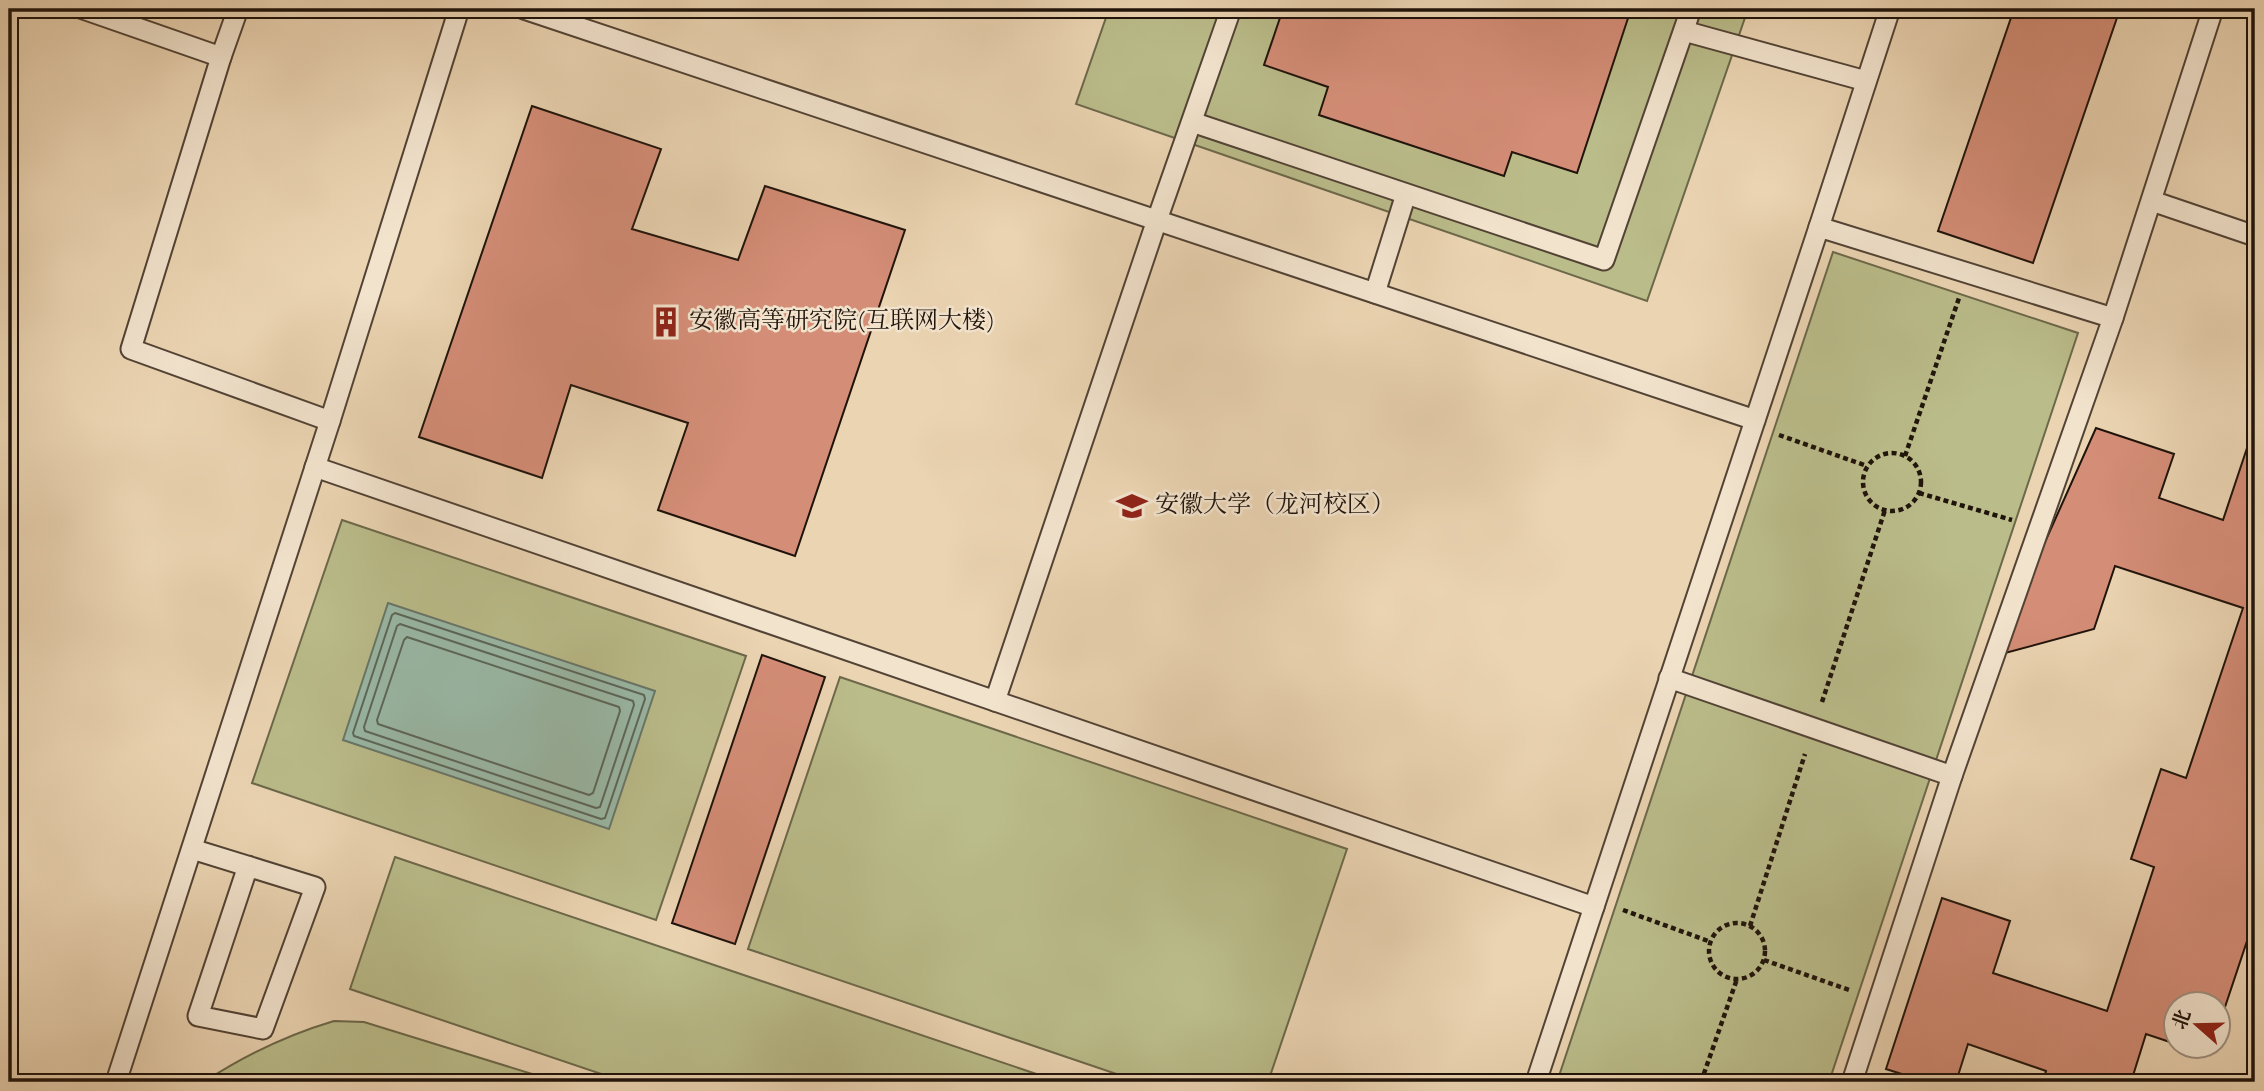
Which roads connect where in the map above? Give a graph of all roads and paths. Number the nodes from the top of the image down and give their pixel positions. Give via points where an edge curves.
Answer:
1 (83, 9) edge
2 (237, 9) edge
3 (459, 9) edge
4 (524, 9) edge
5 (1231, 9) edge
6 (1692, 9) edge
7 (1890, 9) edge
8 (2213, 9) edge
9 (1684, 31) junction
10 (221, 57) junction
11 (1866, 81) junction
12 (1192, 122) junction
13 (1406, 194) junction
14 (2152, 201) junction
15 (1157, 220) junction
16 (1819, 227) junction
17 (2255, 236) edge
18 (1968, 273) junction
19 (1375, 293) junction
20 (2113, 318) junction
21 (330, 421) junction
22 (1754, 423) junction
23 (1905, 456) junction
24 (1867, 466) junction
25 (314, 467) junction
26 (1919, 493) junction
27 (1885, 510) junction
28 (2038, 527) junction
29 (1669, 678) junction
30 (995, 701) junction
31 (1814, 728) junction
32 (1952, 776) junction
33 (192, 849) junction
34 (247, 866) junction
35 (1595, 904) junction
36 (1750, 926) junction
37 (1711, 942) junction
38 (1764, 960) junction
39 (1737, 979) junction
40 (1880, 1001) junction
41 (116, 1082) edge
42 (1536, 1082) edge
43 (1700, 1082) edge
44 (1852, 1082) edge

1 - 10 lane
2 - 10 lane
3 - 21 lane
4 - 15 lane
5 - 12 lane
6 - 9 lane
7 - 11 lane
8 - 14 lane
9 - 11 lane
9 - 13 lane via 1604,260
10 - 21 lane via 131,349
11 - 16 lane
12 - 13 lane
12 - 15 lane
13 - 19 lane
14 - 17 lane
14 - 20 lane
15 - 19 lane
15 - 30 lane
16 - 18 lane
16 - 22 lane
18 - 20 lane
18 - 23 path
19 - 22 lane
20 - 28 lane
21 - 25 lane
22 - 24 path
22 - 29 lane
23 - 24 path via 1888,452
23 - 26 path via 1918,468
24 - 27 path via 1865,493
25 - 30 lane
25 - 33 lane
26 - 27 path via 1909,506
26 - 28 path
27 - 31 path
28 - 32 lane
29 - 31 lane
29 - 35 lane
30 - 35 lane
31 - 32 lane
31 - 36 path
32 - 40 lane
33 - 34 lane
33 - 41 lane
34 - 34 lane via 198,1016 263,1029 315,887
35 - 37 path
35 - 42 lane
36 - 37 path via 1723,927
36 - 38 path via 1763,941
37 - 39 path via 1714,968
38 - 39 path via 1753,974
38 - 40 path
39 - 43 path
40 - 44 lane

